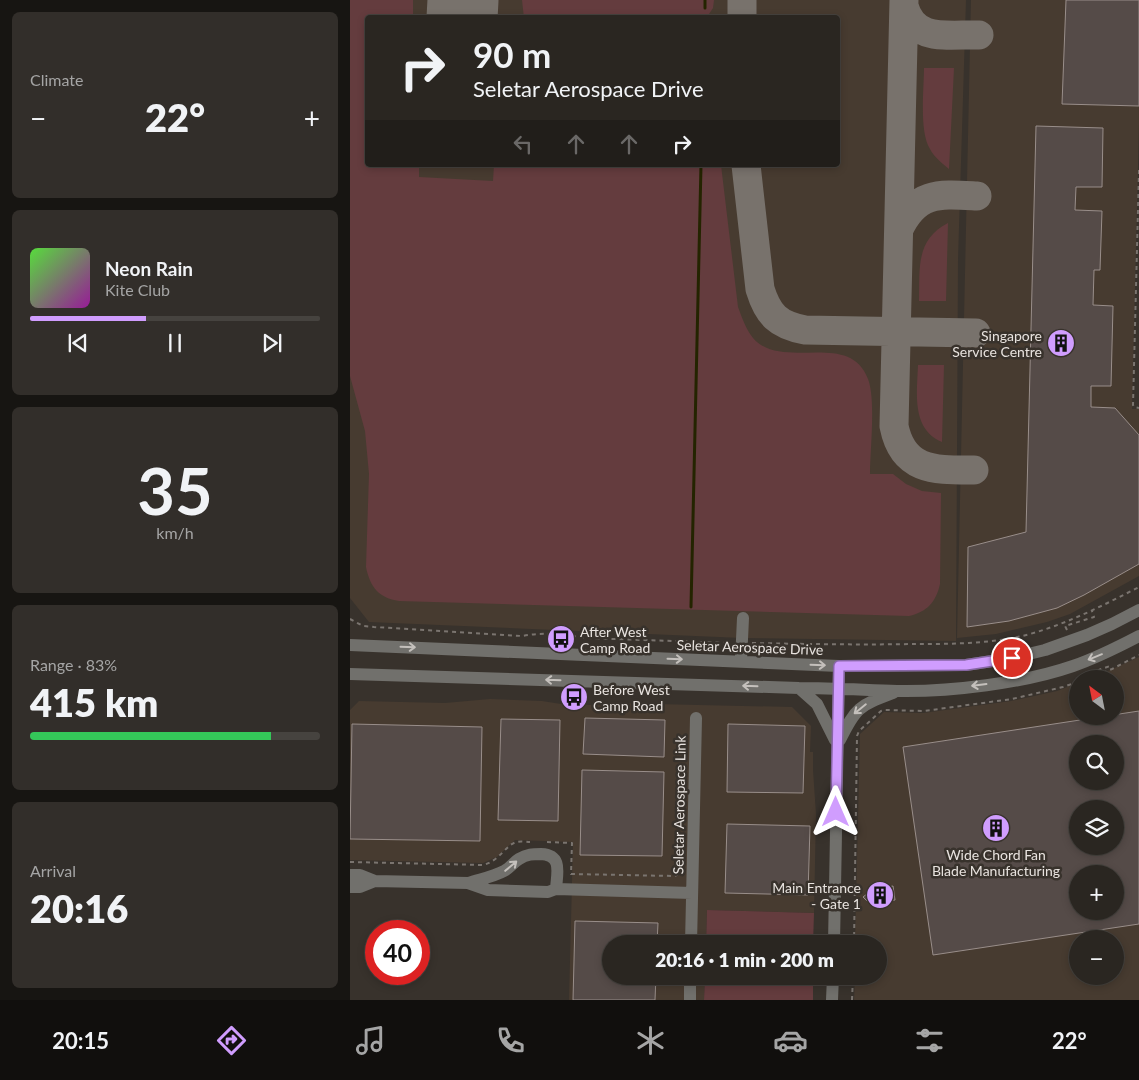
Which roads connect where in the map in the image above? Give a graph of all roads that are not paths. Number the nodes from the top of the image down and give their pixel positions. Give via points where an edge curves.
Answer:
1 (1139, 610) edge
2 (743, 618) dead end
3 (1139, 636) edge
4 (353, 642) edge
5 (741, 661) junction
6 (839, 666) junction
7 (350, 674) edge
8 (369, 675) junction
9 (350, 683) edge
10 (838, 687) junction
11 (799, 688) junction
12 (898, 691) junction
13 (696, 718) dead end
14 (838, 744) junction
15 (350, 875) edge
16 (375, 881) junction
17 (468, 883) junction
18 (350, 887) edge
19 (556, 889) junction
20 (692, 892) junction
21 (691, 935) edge
22 (834, 935) edge
23 (690, 985) edge
24 (833, 985) edge
25 (690, 1000) edge
26 (832, 1000) edge

1 - 6 street, Seletar Aerospace Drive via 1087,635 1012,658 966,665
2 - 5 street
3 -> 12 street via 1072,666 1008,682
4 -> 5 street, Seletar Aerospace Drive
5 -> 6 street, Seletar Aerospace Drive
6 - 10 street
7 - 8 street
8 - 9 street
11 -> 8 street
10 - 11 street
10 - 12 street
10 - 14 street
11 - 14 street via 817,704
12 -> 14 street via 861,706 852,716
13 - 20 street, Seletar Aerospace Link
14 - 22 street
15 - 16 street
16 - 17 street
16 - 18 street
17 - 19 street, Seletar Aerospace Link via 488,890 548,892
17 -> 19 street via 507,870 529,854 549,854 556,860
19 - 20 street, Seletar Aerospace Link
20 - 21 street, Seletar Aerospace Link
23 - 25 street
24 - 26 street

